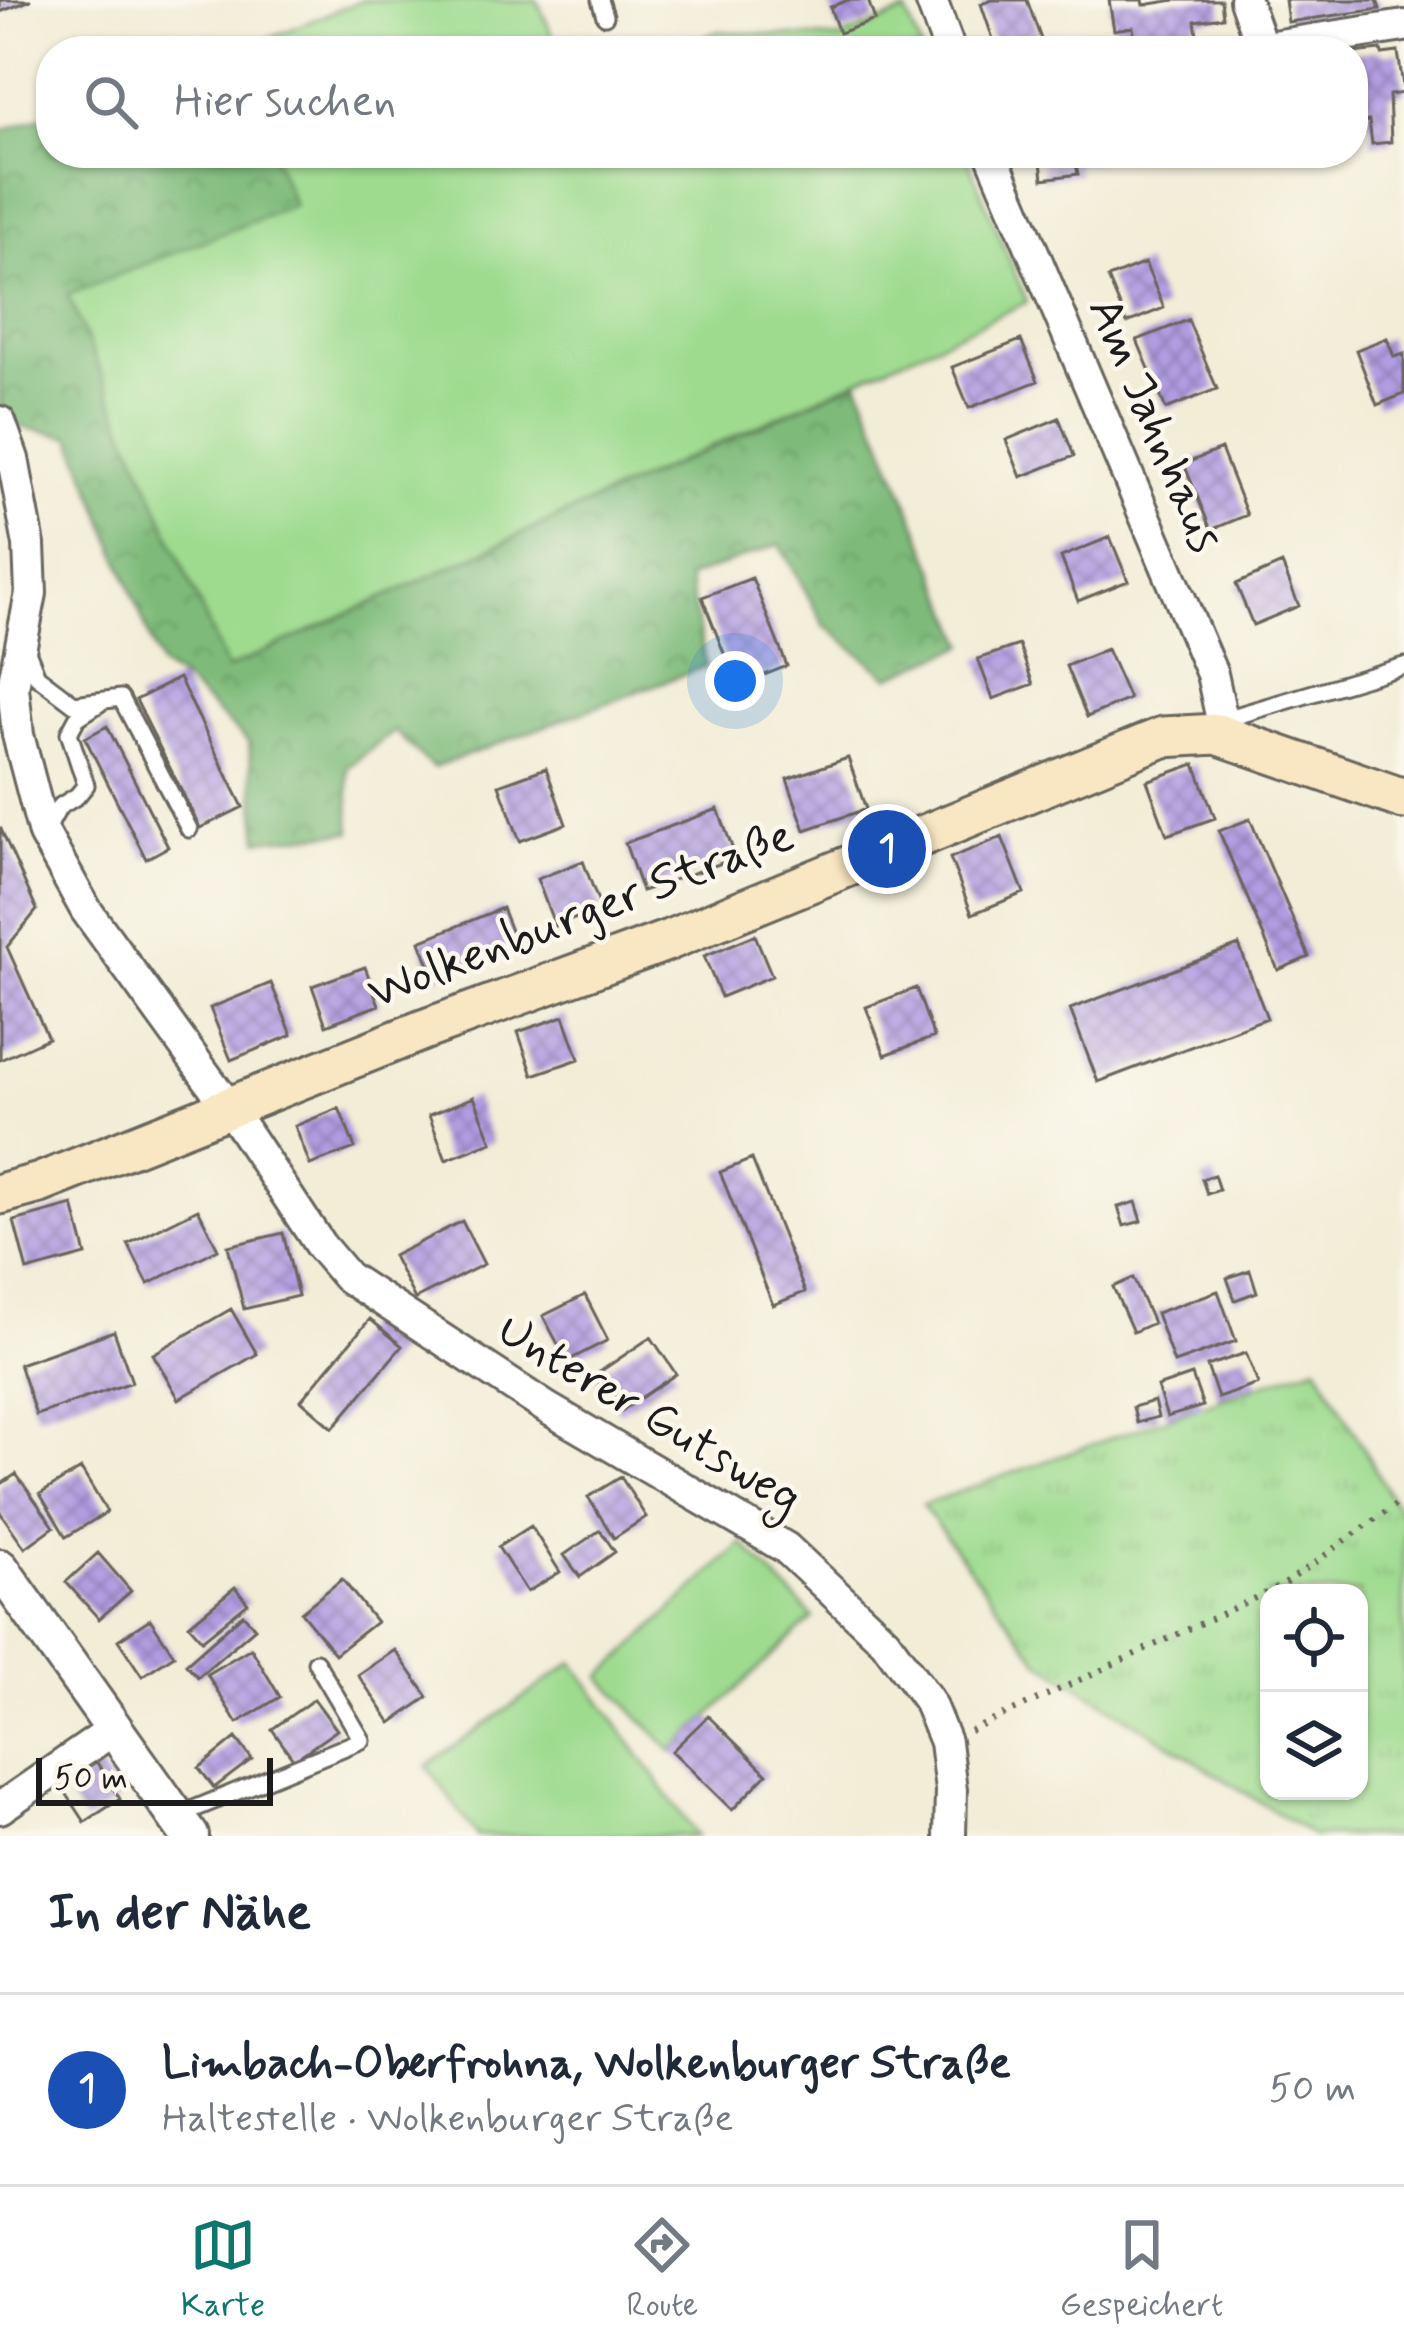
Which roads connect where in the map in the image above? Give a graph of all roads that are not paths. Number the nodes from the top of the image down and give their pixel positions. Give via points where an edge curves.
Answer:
1 (931, 0) edge
2 (1245, 0) edge
3 (1404, 26) edge
4 (944, 36) edge
5 (1250, 36) edge
6 (1341, 36) edge
7 (998, 168) edge
8 (0, 422) edge
9 (23, 642) junction
10 (1404, 666) edge
11 (104, 700) junction
12 (8, 714) edge
13 (1220, 727) junction
14 (1404, 800) edge
15 (189, 829) dead end
16 (44, 833) junction
17 (230, 1109) junction
18 (0, 1194) edge
19 (0, 1568) edge
20 (316, 1662) dead end
21 (113, 1730) junction
22 (0, 1808) edge
23 (184, 1826) edge
24 (950, 1836) edge

1 - 4 street
2 - 5 street
3 - 6 street
7 - 13 street, Am Jahnhaus via 1212,674
8 - 9 street, Unterer Gutsweg via 29,545
9 - 11 lane via 37,676 74,704
9 - 12 street, Unterer Gutsweg
10 - 13 lane, Wolkenburger Straße
11 - 15 lane via 121,698
11 - 16 lane via 69,733 86,784
12 - 16 street, Unterer Gutsweg
13 - 14 main road, Wolkenburger Straße
13 - 17 main road, Wolkenburger Straße via 1163,737
16 - 17 street, Unterer Gutsweg via 86,910
17 - 18 main road, Wolkenburger Straße
17 - 24 street, Unterer Gutsweg via 347,1277 566,1420 785,1548 885,1641 928,1700 945,1742
19 - 21 street
20 - 23 lane via 362,1740
21 - 22 street
21 - 23 street

